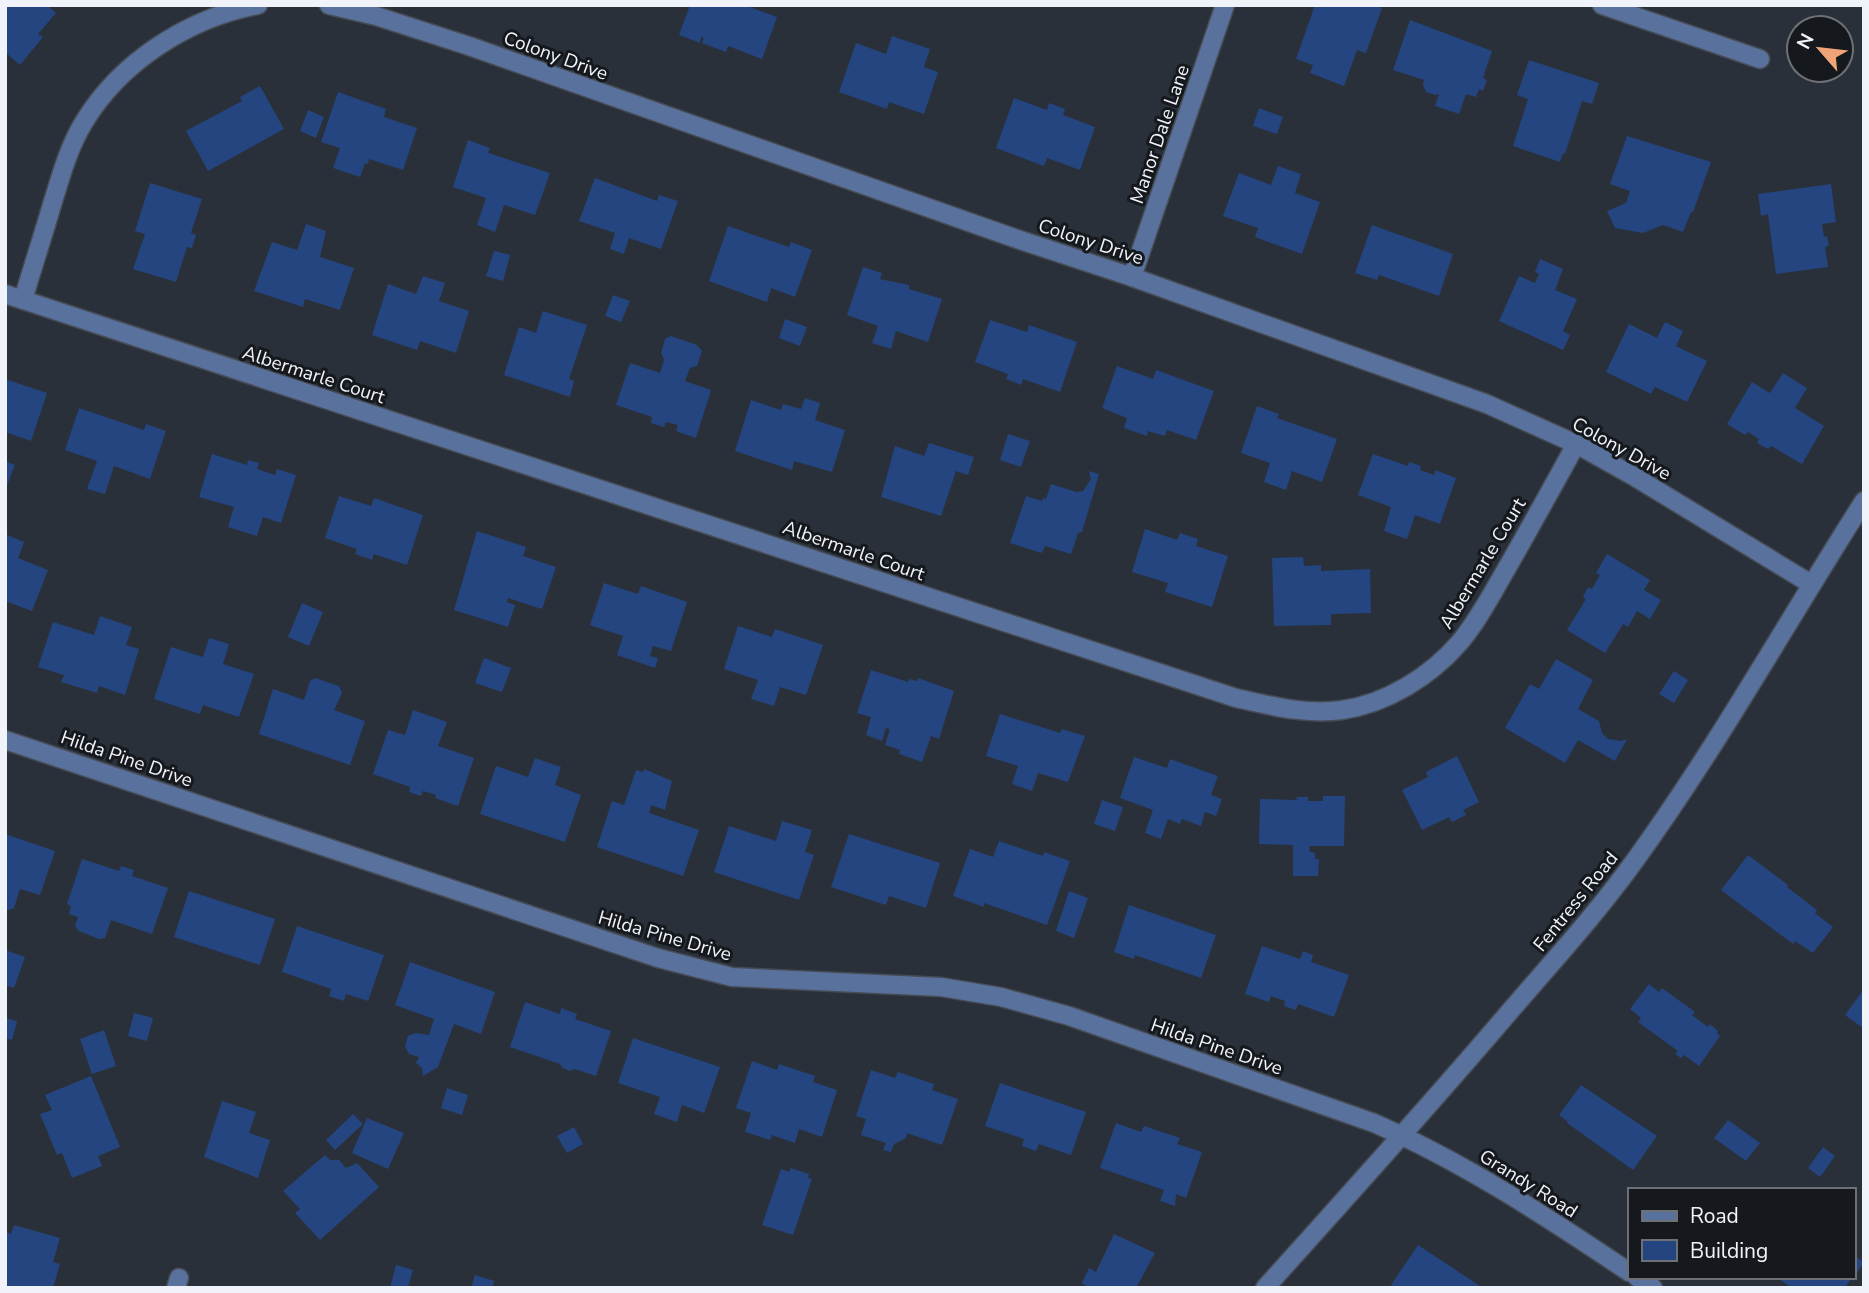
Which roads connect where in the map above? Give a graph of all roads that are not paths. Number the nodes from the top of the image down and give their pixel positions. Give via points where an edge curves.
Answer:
1 (258, 5) edge
2 (329, 5) edge
3 (1225, 5) edge
4 (1602, 5) edge
5 (1760, 60) dead end
6 (1132, 276) junction
7 (5, 295) edge
8 (23, 300) junction
9 (1576, 444) junction
10 (1864, 501) edge
11 (1811, 584) junction
12 (5, 740) edge
13 (1403, 1136) junction
14 (1628, 1271) edge
15 (1265, 1288) edge

1 - 8 street via 188,27 114,84 84,122 63,169
2 - 6 street, Colony Drive via 469,46
3 - 6 street, Manor Dale Lane
4 - 5 street
6 - 9 street, Colony Drive via 1461,395
7 - 8 street, Albermarle Court
8 - 9 street, Albermarle Court via 1143,668 1290,710 1341,711 1372,703 1439,663 1461,641 1496,587
9 - 11 street, Colony Drive
10 - 11 street, Fentress Road
11 - 13 street, Fentress Road via 1755,679 1635,861
12 - 13 street, Hilda Pine Drive via 658,958 732,977 941,987 1001,997 1069,1016
13 - 14 street, Grandy Road via 1469,1169
13 - 15 street, Fentress Road

